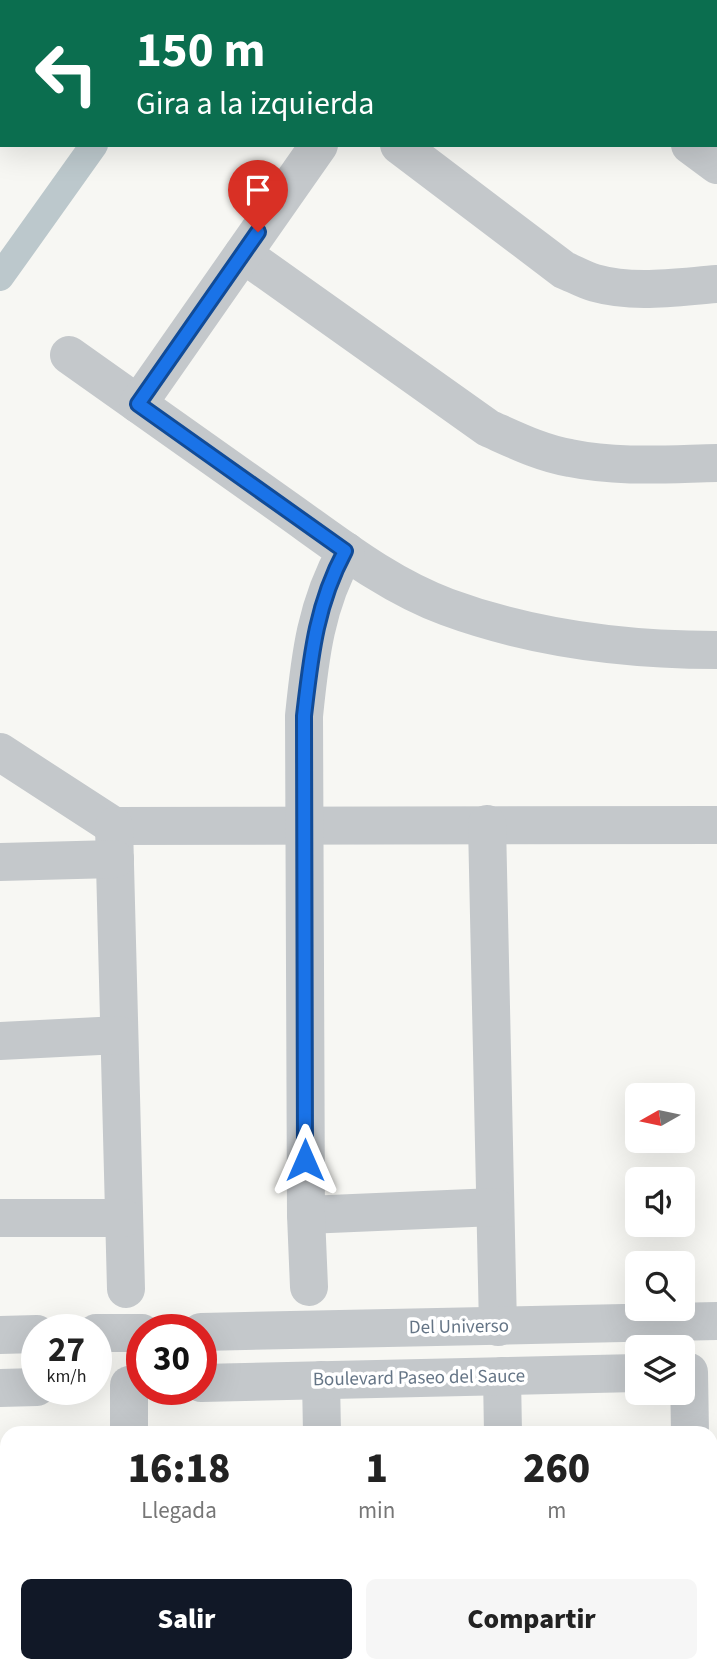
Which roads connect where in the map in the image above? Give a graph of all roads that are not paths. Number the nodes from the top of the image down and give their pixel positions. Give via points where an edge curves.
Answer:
1 (318, 147) edge
2 (402, 147) edge
3 (693, 147) edge
4 (717, 165) edge
5 (243, 254) junction
6 (717, 284) edge
7 (69, 355) dead end
8 (138, 404) junction
9 (717, 463) edge
10 (345, 551) junction
11 (717, 650) edge
12 (0, 752) edge
13 (487, 824) junction
14 (717, 825) edge
15 (304, 826) junction
16 (114, 843) junction
17 (0, 862) edge
18 (119, 1035) junction
19 (0, 1041) edge
20 (495, 1207) junction
21 (306, 1215) junction
22 (0, 1218) edge
23 (124, 1218) junction
24 (309, 1287) dead end
25 (126, 1289) dead end
26 (717, 1321) edge
27 (498, 1326) junction
28 (217, 1332) edge
29 (21, 1334) edge
30 (0, 1335) edge
31 (696, 1371) edge
32 (625, 1373) edge
33 (502, 1376) junction
34 (321, 1380) junction
35 (217, 1383) edge
36 (122, 1385) edge
37 (21, 1387) edge
38 (0, 1388) edge
39 (128, 1426) edge
40 (322, 1426) edge
41 (503, 1426) edge
42 (691, 1426) edge

1 - 5 street
2 - 6 street via 564,270 617,288
3 - 4 street
5 - 8 street
5 - 9 street via 488,428 526,446 610,464
7 - 8 street
8 - 10 street
10 - 11 street via 379,575 445,607 523,631 595,644
10 - 15 street via 331,578 310,655 304,716
12 - 16 street
13 - 14 street
13 - 15 street
13 - 20 street
15 - 16 street
15 - 21 street
16 - 17 street
16 - 18 street
18 - 19 street
18 - 23 street
20 - 21 street
20 - 27 street
21 - 24 street
22 - 23 street
23 - 25 street
26 - 27 street, Del Universo
27 - 28 street, Del Universo
29 - 30 street
31 - 42 street
32 - 33 street, Boulevard Paseo del Sauce
33 - 34 street, Boulevard Paseo del Sauce
33 - 41 street
34 - 35 street, Boulevard Paseo del Sauce
34 - 40 street
36 - 39 street
37 - 38 street

